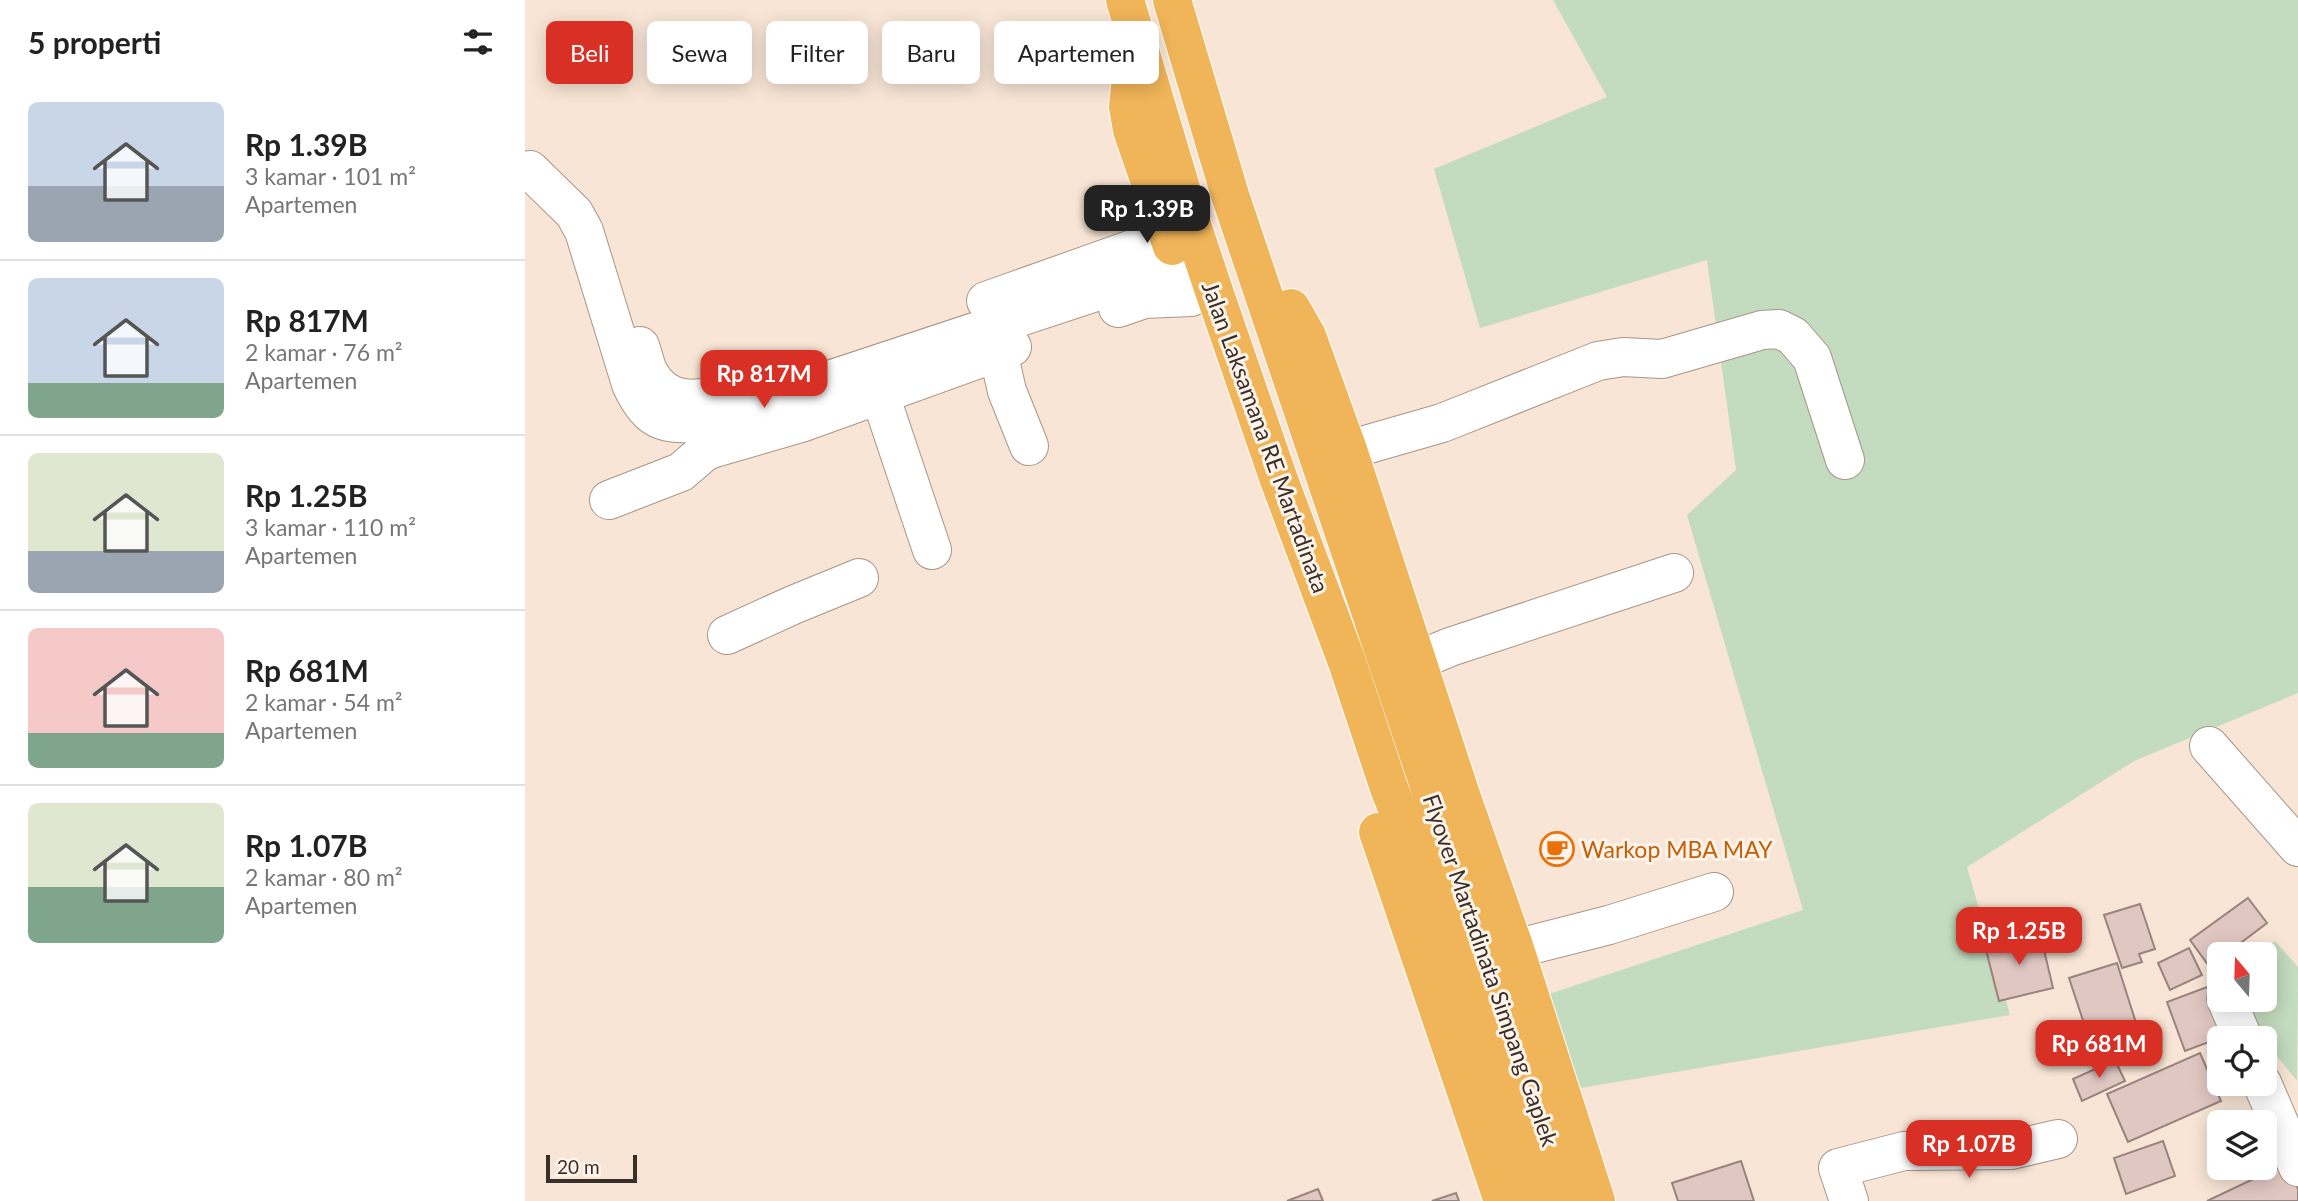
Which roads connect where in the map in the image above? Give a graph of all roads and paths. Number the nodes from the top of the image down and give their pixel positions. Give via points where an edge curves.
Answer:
1 (1125, 0) edge
2 (1172, 0) edge
3 (1131, 21) edge
4 (1131, 84) edge
5 (1150, 84) edge
6 (527, 168) edge
7 (1244, 235) junction
8 (1180, 266) junction
9 (997, 352) junction
10 (880, 395) junction
11 (1028, 446) dead end
12 (1348, 450) junction
13 (1845, 460) dead end
14 (609, 500) dead end
15 (932, 550) dead end
16 (1674, 573) dead end
17 (859, 578) dead end
18 (727, 635) dead end
19 (1417, 661) junction
20 (1414, 740) joint
21 (2209, 746) dead end
22 (1377, 751) joint
23 (2298, 848) edge
24 (1714, 892) dead end
25 (1515, 948) junction
26 (2278, 1100) edge
27 (2058, 1139) dead end
28 (2298, 1167) edge
29 (1503, 1201) edge
30 (1533, 1201) edge
31 (1569, 1201) edge
32 (1596, 1201) edge
33 (1849, 1201) edge

1 - 3 highway, Jalan Laksamana RE Martadinata
2 - 7 highway, Jalan Laksamana RE Martadinata
4 - 8 highway via 1132,130
5 - 22 highway, Jalan Laksamana RE Martadinata via 1207,271
6 - 8 street via 574,213 584,231 639,402 656,418 676,425 702,422
7 - 12 highway via 1307,336
7 - 20 highway, Jalan Laksamana RE Martadinata
8 - 9 street via 1145,299
8 - 29 highway
9 - 10 street
9 - 11 street
10 - 14 street via 711,449 681,472
10 - 15 street
12 - 13 street via 1442,423 1598,361 1662,359 1779,329 1793,336 1812,358
12 - 19 highway
16 - 19 street
17 - 18 street
19 - 25 highway
20 - 31 highway, Flyover Martadinata Simpang Gaplek
21 - 23 street
22 - 30 highway, Flyover Martadinata Simpang Gaplek
24 - 25 street
25 - 32 highway
26 - 28 street
27 - 33 street via 2011,1150 1903,1151 1838,1168

